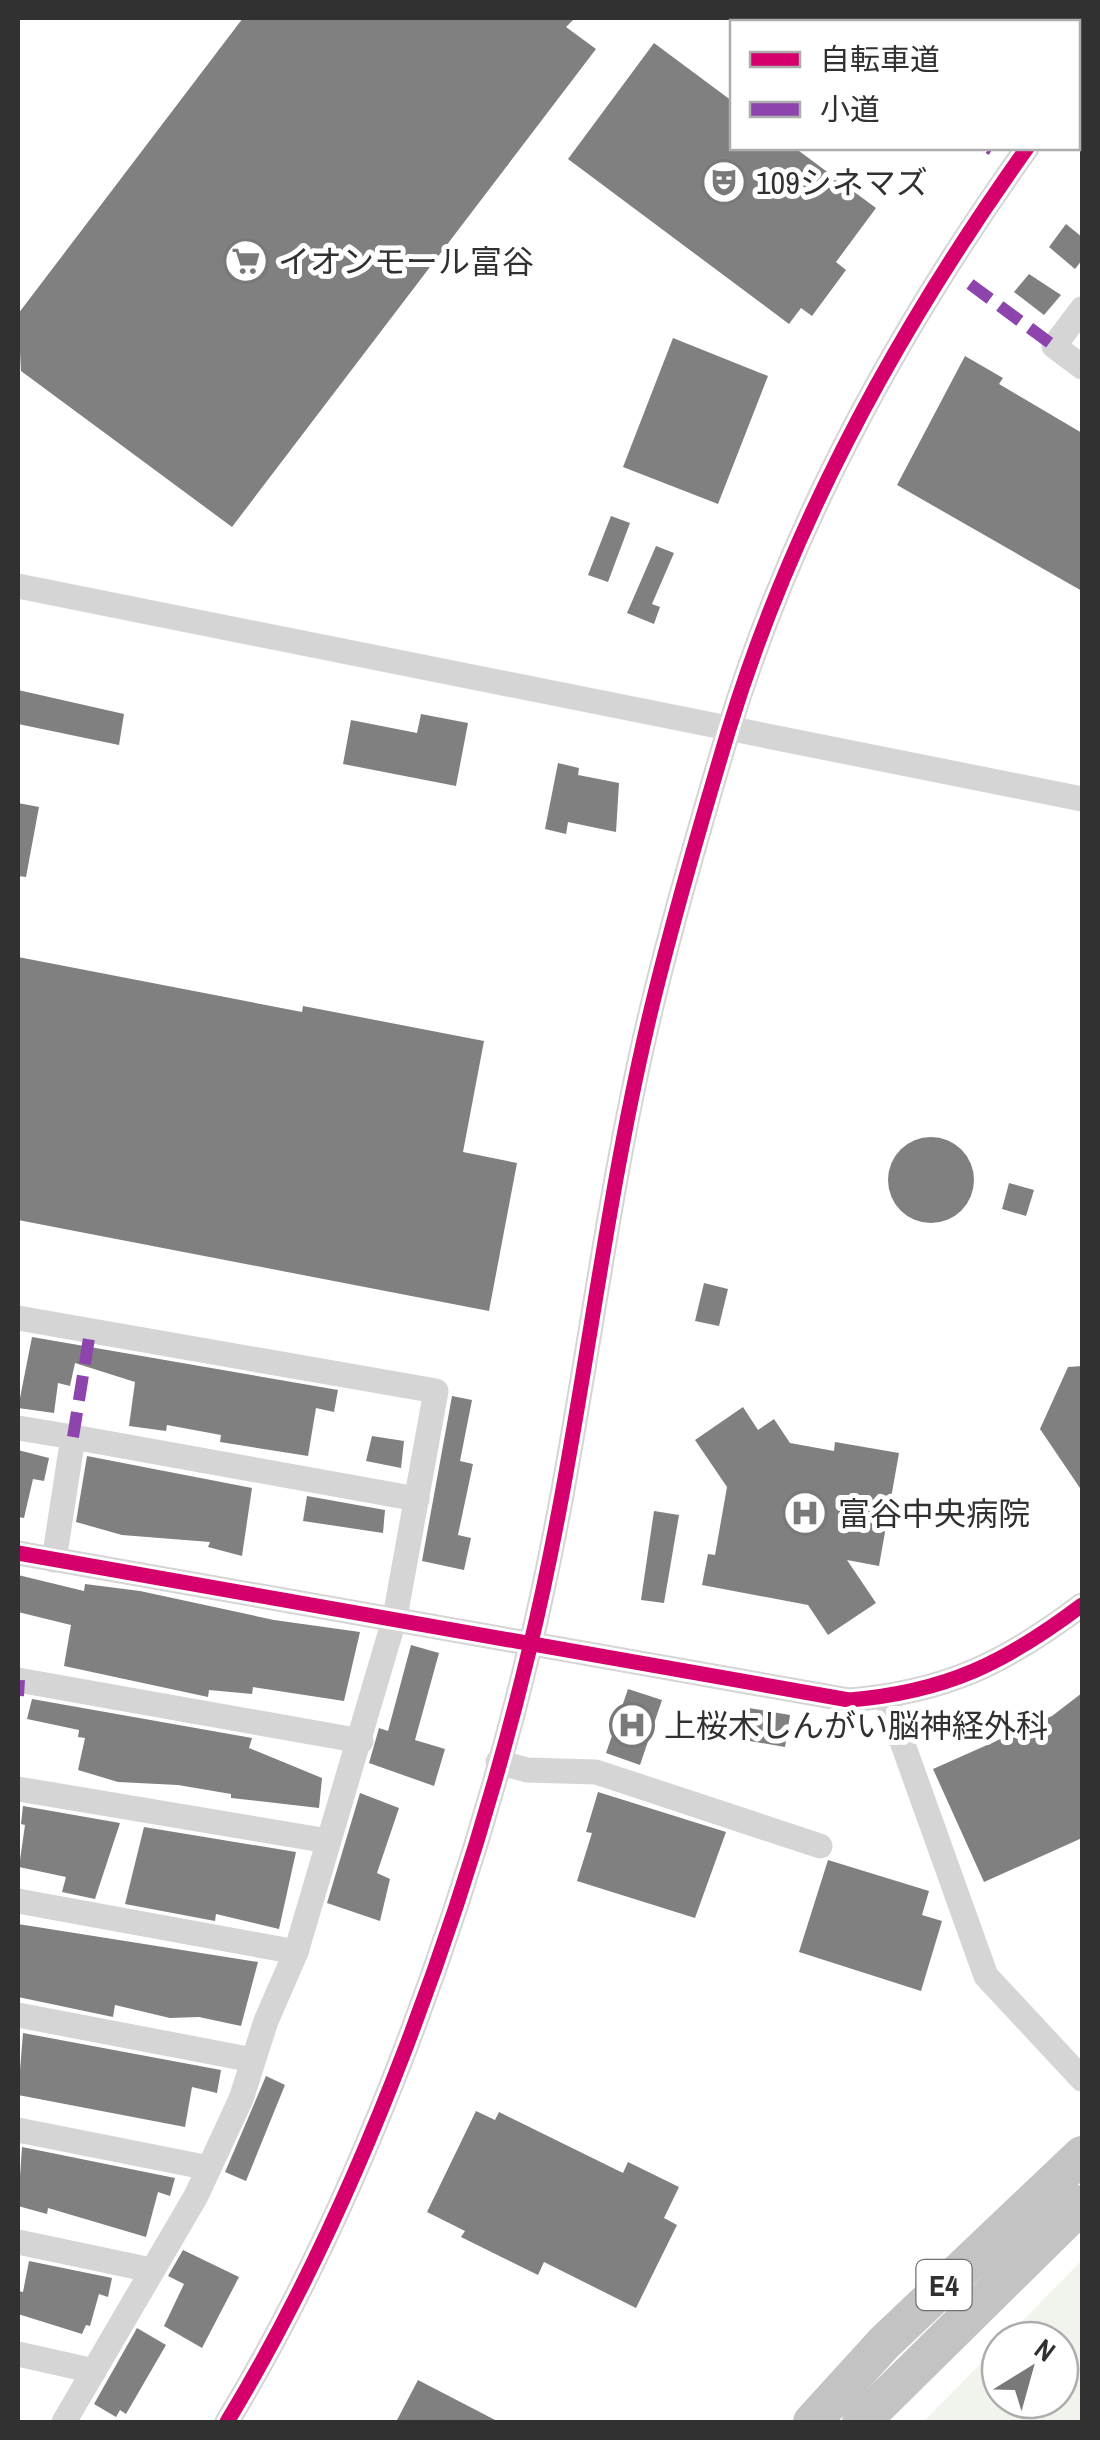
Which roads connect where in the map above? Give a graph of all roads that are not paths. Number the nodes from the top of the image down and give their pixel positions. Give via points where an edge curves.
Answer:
1 (1026, 150) edge
2 (1082, 310) edge
3 (1082, 367) edge
4 (18, 586) edge
5 (730, 728) junction
6 (1082, 799) edge
7 (18, 1318) edge
8 (18, 1428) edge
9 (73, 1438) junction
10 (417, 1499) junction
11 (18, 1553) edge
12 (54, 1560) junction
13 (1082, 1606) edge
14 (395, 1617) junction
15 (530, 1646) junction
16 (18, 1680) edge
17 (886, 1697) junction
18 (361, 1741) junction
19 (498, 1762) junction
20 (18, 1790) edge
21 (328, 1841) junction
22 (820, 1846) dead end
23 (18, 1901) edge
24 (296, 1952) junction
25 (18, 2014) edge
26 (253, 2060) junction
27 (1082, 2079) edge
28 (18, 2130) edge
29 (1082, 2155) edge
30 (209, 2168) junction
31 (1082, 2204) edge
32 (18, 2242) edge
33 (151, 2270) junction
34 (18, 2354) edge
35 (94, 2371) junction
36 (64, 2422) edge
37 (228, 2422) edge
38 (812, 2422) edge
39 (862, 2422) edge

1 - 5 street via 906,331 835,462
2 - 3 street via 1054,346
4 - 5 street
5 - 6 street
5 - 15 street via 647,1027
7 - 10 street via 436,1390
8 - 9 street
9 - 10 street
9 - 12 street
10 - 14 street
11 - 12 street
12 - 14 street
13 - 17 street via 986,1669
14 - 15 street
14 - 18 street
15 - 17 street via 818,1697
15 - 19 street
16 - 18 street
17 - 27 street via 986,1976
18 - 21 street
19 - 22 street via 527,1770 596,1772
19 - 37 street via 452,1916 350,2178
20 - 21 street
21 - 24 street
23 - 24 street
24 - 26 street
25 - 26 street
26 - 30 street
28 - 30 street
29 - 38 highway, E4
30 - 33 street
31 - 39 highway, E4
32 - 33 street
33 - 35 street
34 - 35 street
35 - 36 street

